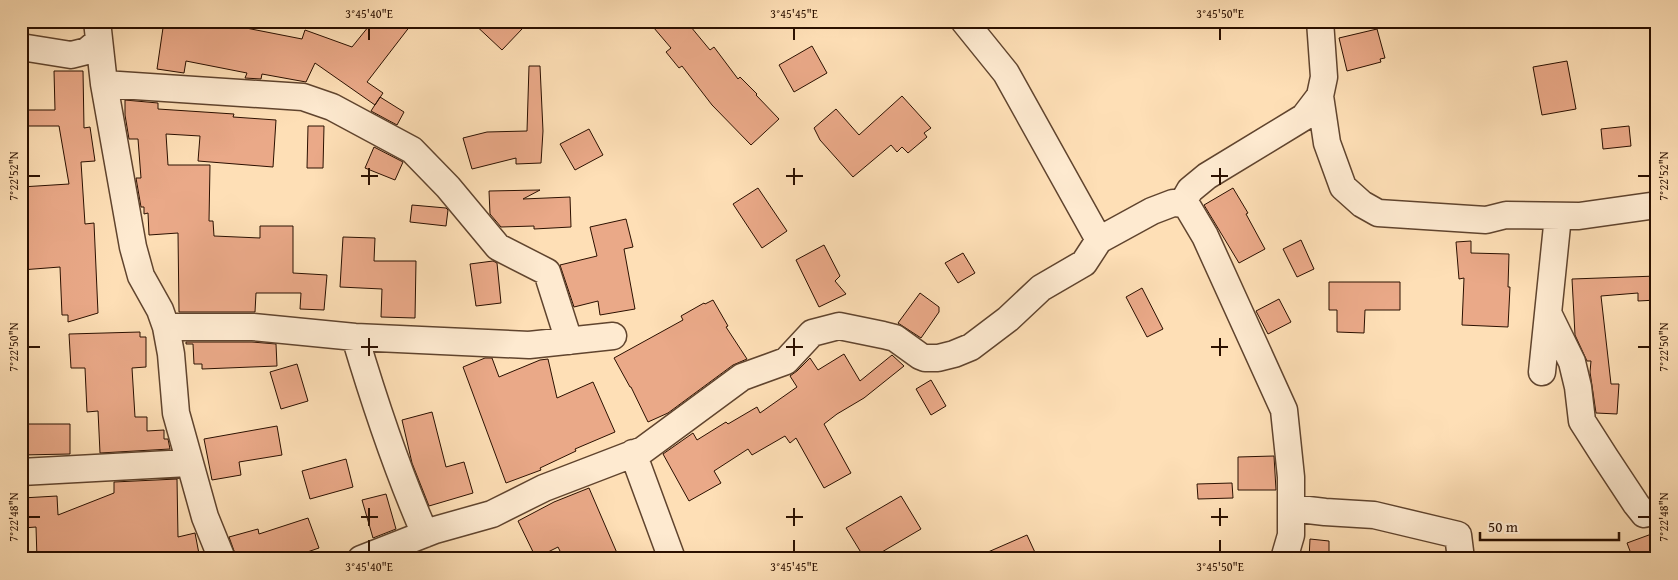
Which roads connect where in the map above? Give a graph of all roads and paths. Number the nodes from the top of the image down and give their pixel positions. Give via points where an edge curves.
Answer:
1 (964, 21) edge
2 (1320, 21) edge
3 (98, 31) edge
4 (21, 47) edge
5 (104, 84) junction
6 (1320, 96) junction
7 (1186, 204) junction
8 (1657, 205) edge
9 (1558, 216) junction
10 (1099, 240) junction
11 (1549, 315) junction
12 (166, 327) junction
13 (613, 336) dead end
14 (355, 337) junction
15 (569, 341) junction
16 (1542, 372) dead end
17 (634, 453) junction
18 (188, 462) junction
19 (21, 472) edge
20 (1291, 508) junction
21 (1644, 514) dead end
22 (425, 534) junction
23 (222, 559) edge
24 (361, 559) edge
25 (672, 559) edge
26 (1284, 559) edge
27 (1461, 559) edge

1 - 10 street via 1006,73
2 - 6 street via 1324,77
3 - 4 street via 87,51 71,55
3 - 5 street
5 - 12 street via 133,247 141,276
5 - 15 street via 303,97 332,108 412,150 498,247 547,272
6 - 7 street via 1304,117 1207,176 1190,190
6 - 9 street via 1327,143 1343,187 1378,213 1486,220 1506,215
7 - 10 street via 1173,202
7 - 20 street via 1206,236 1284,410 1292,477
8 - 9 street
9 - 11 street
10 - 17 street via 1084,263 1041,288 971,347 938,358 925,358 895,338 883,335 839,326 812,333 786,361 742,377 643,450
11 - 16 street
11 - 21 street via 1572,362 1582,421
12 - 14 street via 253,327
12 - 18 street via 176,414
13 - 15 street
14 - 15 street via 529,345
14 - 22 street via 375,405
17 - 22 street via 544,488 492,514
17 - 25 street
18 - 19 street
18 - 23 street
20 - 26 street via 1290,535
20 - 27 street via 1374,515 1458,534
22 - 24 street

